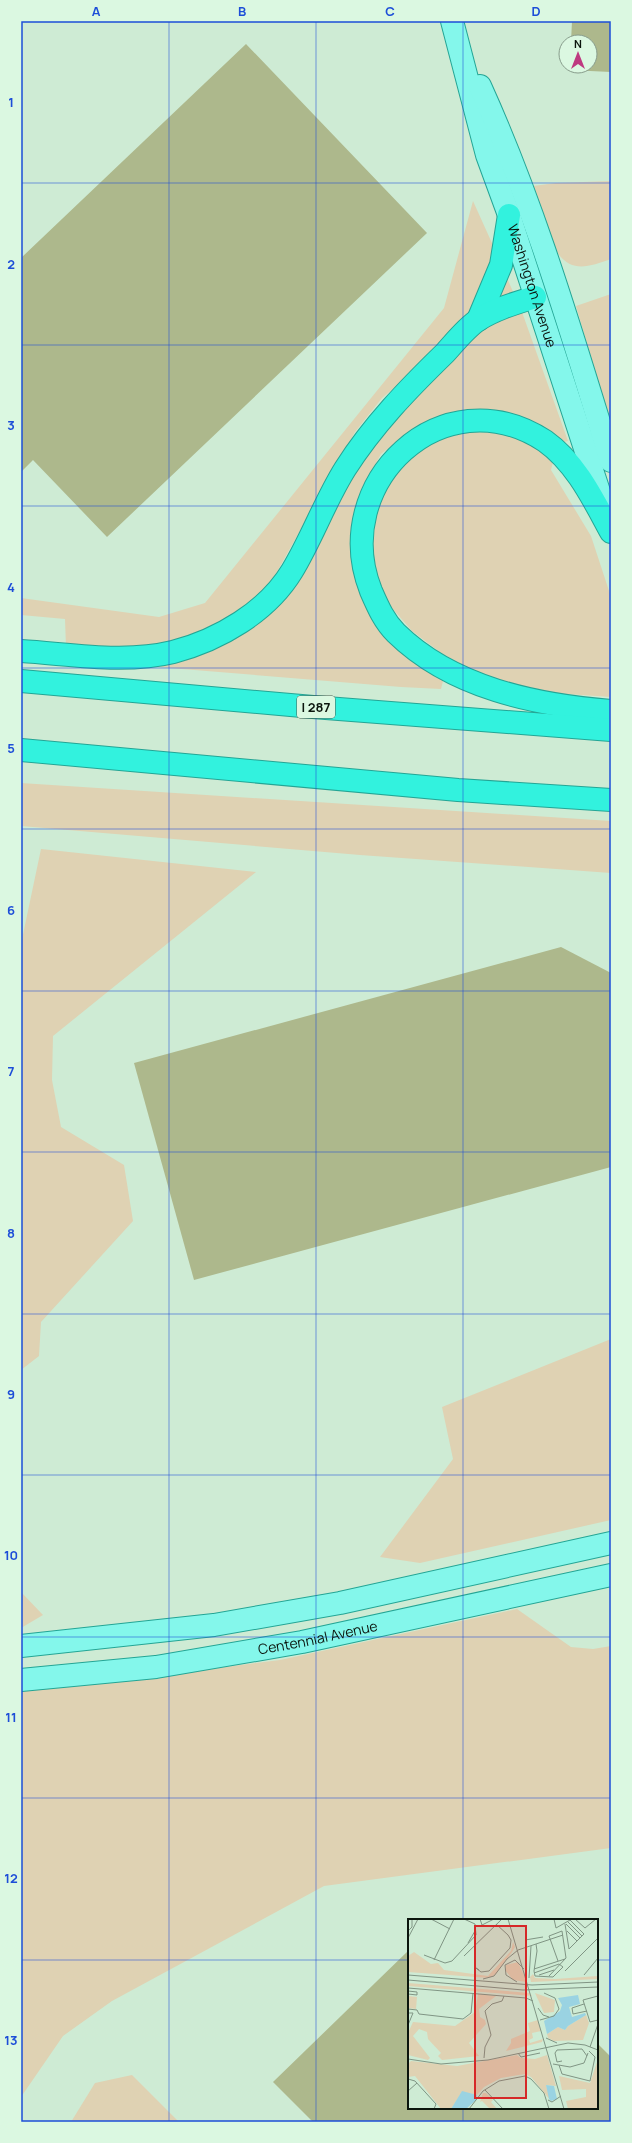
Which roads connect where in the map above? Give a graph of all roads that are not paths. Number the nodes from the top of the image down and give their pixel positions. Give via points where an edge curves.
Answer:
1 (455, 30) edge
2 (509, 215) junction
3 (535, 297) junction
4 (478, 320) junction
5 (611, 462) edge
6 (611, 531) edge
7 (21, 651) edge
8 (21, 681) edge
9 (611, 711) edge
10 (611, 730) edge
11 (21, 750) edge
12 (611, 800) edge
13 (611, 1543) edge
14 (611, 1575) edge
15 (21, 1646) edge
16 (21, 1680) edge

1 - 2 main road, Washington Avenue via 487,155
1 - 5 main road, Washington Avenue via 502,135 548,260
2 - 3 main road, Washington Avenue
2 - 4 highway via 500,265
3 - 4 highway via 502,308
3 - 6 main road, Washington Avenue
4 - 7 highway via 392,405 366,437 344,470 291,573 269,598 240,623 208,640 173,652 132,658
6 - 9 highway via 571,466 545,442 518,428 481,421 452,424 432,431 393,460 374,488 365,511 362,540 364,572 380,612 396,633 423,654 453,674 503,693 574,708
8 - 10 highway, I 287
11 - 12 highway via 458,790
13 - 15 main road via 340,1603 214,1625
14 - 16 main road, Centennial Avenue via 302,1642 156,1667

